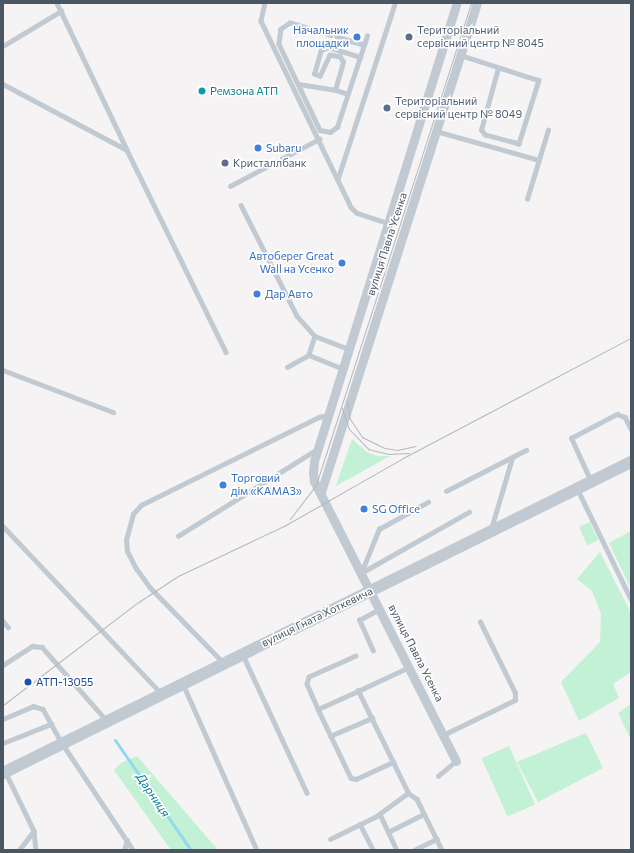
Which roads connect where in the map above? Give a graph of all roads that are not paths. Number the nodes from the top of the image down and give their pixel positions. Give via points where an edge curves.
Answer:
1 (57, 3) edge
2 (265, 3) edge
3 (395, 3) edge
4 (457, 3) edge
5 (477, 3) edge
6 (61, 11) junction
7 (367, 36) dead end
8 (3, 46) edge
9 (364, 46) junction
10 (460, 56) junction
11 (360, 57) junction
12 (498, 68) junction
13 (3, 84) edge
14 (299, 84) junction
15 (335, 90) junction
16 (347, 94) junction
17 (548, 130) dead end
18 (436, 131) junction
19 (319, 139) junction
20 (127, 150) junction
21 (539, 160) junction
22 (338, 178) junction
23 (230, 186) dead end
24 (527, 200) dead end
25 (241, 205) dead end
26 (388, 223) junction
27 (315, 336) junction
28 (349, 349) junction
29 (226, 352) dead end
30 (309, 355) junction
31 (287, 367) dead end
32 (343, 369) junction
33 (3, 370) edge
34 (113, 412) dead end
35 (328, 415) junction
36 (631, 428) edge
37 (318, 448) junction
38 (526, 450) dead end
39 (512, 458) junction
40 (631, 462) edge
41 (591, 482) junction
42 (577, 489) junction
43 (446, 491) dead end
44 (321, 492) junction
45 (428, 502) dead end
46 (469, 512) dead end
47 (3, 526) edge
48 (490, 532) junction
49 (178, 536) dead end
50 (362, 573) junction
51 (371, 592) junction
52 (631, 599) edge
53 (380, 609) junction
54 (3, 621) edge
55 (480, 622) dead end
56 (8, 627) dead end
57 (373, 651) dead end
58 (242, 653) junction
59 (356, 656) dead end
60 (223, 663) junction
61 (3, 665) edge
62 (409, 667) junction
63 (182, 682) junction
64 (358, 691) junction
65 (161, 693) junction
66 (318, 709) junction
67 (372, 718) junction
68 (3, 719) edge
69 (107, 721) junction
70 (51, 724) junction
71 (443, 735) junction
72 (330, 736) junction
73 (3, 743) edge
74 (62, 743) junction
75 (456, 761) joint
76 (393, 762) junction
77 (4, 772) edge
78 (438, 776) dead end
79 (408, 792) junction
80 (307, 793) dead end
81 (380, 814) junction
82 (424, 814) junction
83 (360, 824) junction
84 (34, 831) junction
85 (388, 832) junction
86 (330, 839) dead end
87 (437, 839) junction
88 (126, 840) junction
89 (19, 850) edge
90 (36, 850) edge
91 (124, 850) edge
92 (133, 850) edge
93 (257, 850) edge
94 (373, 850) edge
95 (397, 850) edge
96 (414, 850) edge
97 (442, 850) edge

1 - 6 lane
2 - 19 lane via 261,21
3 - 22 lane
4 - 26 street, вулиця Павла Усенка
5 - 10 street, вулиця Павла Усенка
6 - 8 lane
6 - 20 lane
7 - 9 lane
9 - 11 lane
9 - 14 lane via 290,23 284,25 281,29 280,44
10 - 12 lane
10 - 18 street, вулиця Павла Усенка
11 - 15 lane via 328,47 321,50 314,72 316,75 320,76 330,55 343,59
11 - 16 lane
12 - 12 lane via 539,81 519,144 485,135 481,130
13 - 20 lane
14 - 15 lane
14 - 16 lane via 320,130 325,132 330,132 336,127
15 - 16 lane
17 - 21 lane
18 - 21 lane
18 - 44 street, вулиця Павла Усенка
19 - 22 lane
19 - 23 lane
20 - 29 lane
21 - 24 lane
22 - 26 lane via 351,207 357,213
25 - 27 lane via 298,316
26 - 28 street, вулиця Павла Усенка
27 - 28 lane
27 - 30 lane
28 - 32 street, вулиця Павла Усенка
30 - 31 lane
30 - 32 lane
32 - 35 street, вулиця Павла Усенка
33 - 34 lane
35 - 37 street, вулиця Павла Усенка
35 - 60 lane via 319,417 142,505 133,514 126,540 127,551 136,569 150,588
36 - 41 lane via 625,417 617,414 571,438
37 - 44 street, вулиця Павла Усенка via 314,478
37 - 49 lane
38 - 39 lane
39 - 43 lane
39 - 48 lane
40 - 41 street, вулиця Гната Хоткевича
41 - 42 street, вулиця Гната Хоткевича
42 - 48 street, вулиця Гната Хоткевича
42 - 52 lane
44 - 50 street, вулиця Павла Усенка
45 - 50 lane via 379,529
46 - 50 lane
47 - 65 lane
48 - 51 street, вулиця Гната Хоткевича
50 - 51 street, вулиця Павла Усенка
51 - 53 street, вулиця Павла Усенка
51 - 58 street, вулиця Гната Хоткевича
53 - 57 lane via 359,620
53 - 62 street, вулиця Павла Усенка
54 - 56 lane
55 - 71 lane via 515,693 515,700
58 - 60 street, вулиця Гната Хоткевича
58 - 80 lane
59 - 66 lane via 307,679 306,684
60 - 63 street, вулиця Гната Хоткевича
61 - 69 lane via 32,646 42,647
62 - 64 lane
62 - 71 street, вулиця Павла Усенка
63 - 65 street, вулиця Гната Хоткевича
63 - 93 lane
64 - 66 lane
64 - 67 lane
65 - 69 street, вулиця Гната Хоткевича
66 - 72 lane
67 - 72 lane
67 - 76 lane
68 - 70 lane via 37,706 43,709
69 - 74 street, вулиця Гната Хоткевича
70 - 73 lane
70 - 74 lane
71 - 75 street, вулиця Павла Усенка
72 - 76 lane via 351,778 356,779
74 - 77 street, вулиця Гната Хоткевича
74 - 88 lane
75 - 78 lane
76 - 79 lane
77 - 84 lane
79 - 81 lane
79 - 82 lane via 417,799
81 - 83 lane
81 - 85 lane
82 - 85 lane
82 - 87 lane
83 - 86 lane
83 - 94 lane
84 - 89 lane
84 - 90 lane
85 - 95 lane
87 - 96 lane
87 - 97 lane
88 - 91 lane
88 - 92 lane

